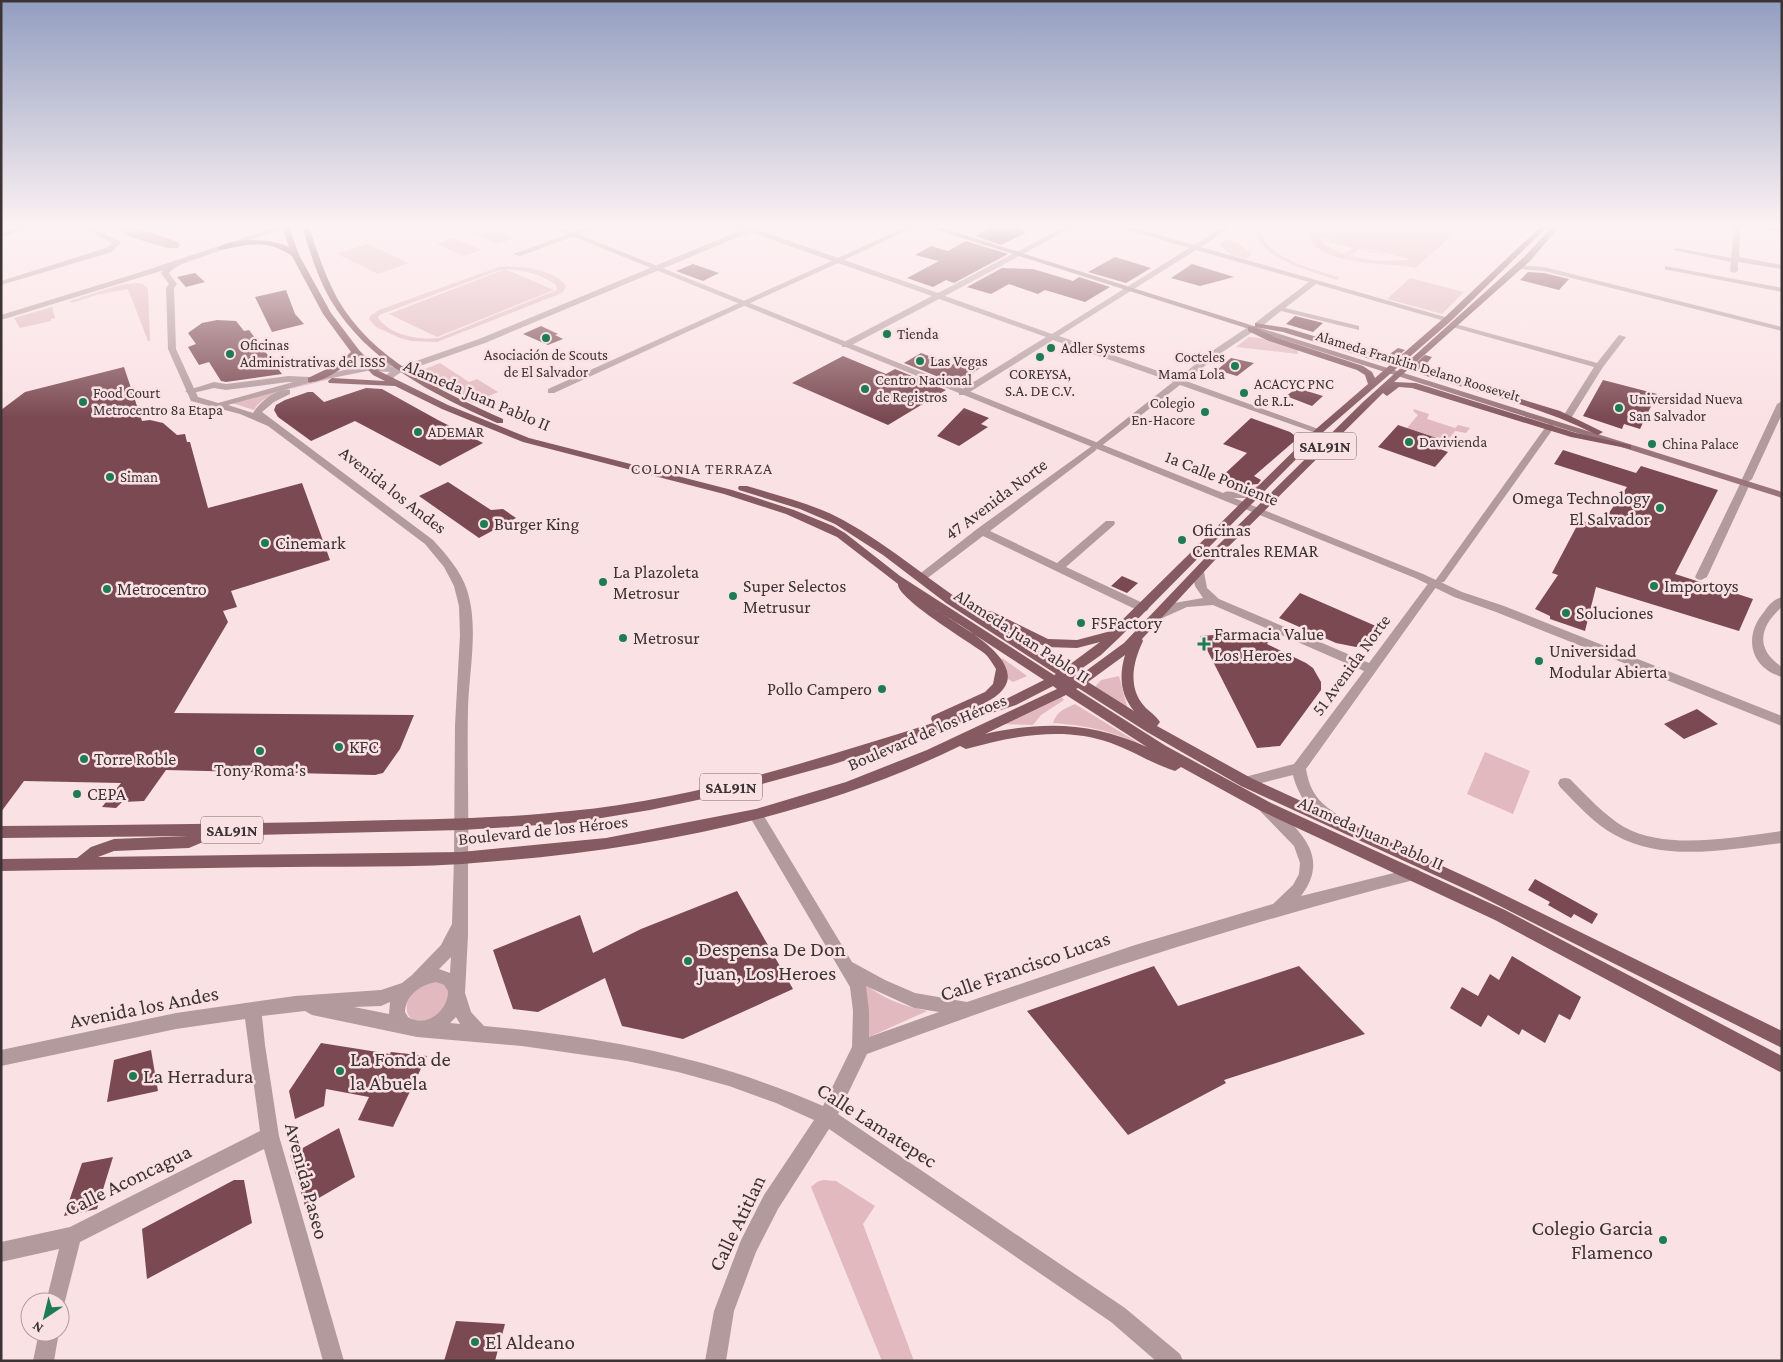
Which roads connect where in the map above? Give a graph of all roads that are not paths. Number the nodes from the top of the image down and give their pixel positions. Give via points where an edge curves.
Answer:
1 (70, 291) edge
2 (91, 291) edge
3 (170, 291) edge
4 (314, 291) edge
5 (329, 291) edge
6 (604, 291) edge
7 (708, 291) edge
8 (774, 291) edge
9 (920, 291) edge
10 (949, 291) edge
11 (1126, 291) edge
12 (1138, 291) edge
13 (1303, 291) edge
14 (1345, 291) edge
15 (1478, 291) edge
16 (1492, 291) edge
17 (1630, 291) edge
18 (1647, 291) edge
19 (937, 297) junction
20 (742, 305) junction
21 (1281, 308) junction
22 (1, 312) edge
23 (1, 318) edge
24 (1448, 319) junction
25 (1782, 324) edge
26 (1455, 325) junction
27 (1255, 327) junction
28 (1356, 328) dead end
29 (1782, 329) edge
30 (1053, 336) junction
31 (1622, 336) dead end
32 (1423, 340) junction
33 (1433, 344) junction
34 (845, 345) junction
35 (356, 352) junction
36 (1599, 366) junction
37 (394, 367) junction
38 (373, 370) junction
39 (311, 380) junction
40 (332, 381) junction
41 (1179, 381) junction
42 (394, 382) junction
43 (1374, 384) junction
44 (551, 391) dead end
45 (189, 392) junction
46 (962, 393) junction
47 (1366, 404) junction
48 (1782, 404) edge
49 (219, 405) junction
50 (996, 405) junction
51 (1566, 418) junction
52 (271, 424) junction
53 (1550, 427) junction
54 (1320, 432) junction
55 (1598, 432) junction
56 (1096, 446) junction
57 (1628, 447) junction
58 (1746, 481) junction
59 (1262, 487) junction
60 (1782, 490) edge
61 (1277, 494) junction
62 (1782, 495) edge
63 (1228, 499) junction
64 (1271, 516) junction
65 (1232, 517) junction
66 (1110, 523) dead end
67 (1245, 523) junction
68 (981, 531) junction
69 (1058, 568) junction
70 (1198, 572) junction
71 (1701, 577) dead end
72 (896, 578) junction
73 (921, 578) junction
74 (1437, 582) junction
75 (934, 588) junction
76 (1215, 602) junction
77 (1782, 602) edge
78 (1143, 608) junction
79 (1155, 618) junction
80 (1142, 632) junction
81 (1119, 633) junction
82 (1371, 669) junction
83 (1782, 673) edge
84 (1782, 721) edge
85 (903, 736) junction
86 (932, 754) junction
87 (1299, 768) junction
88 (1246, 782) junction
89 (1565, 783) dead end
90 (1266, 807) junction
91 (756, 815) junction
92 (1337, 822) junction
93 (462, 824) junction
94 (216, 830) junction
95 (1, 832) edge
96 (1782, 837) edge
97 (460, 858) junction
98 (81, 863) junction
99 (1, 865) edge
100 (1414, 874) junction
101 (1278, 909) junction
102 (460, 925) junction
103 (848, 966) junction
104 (409, 986) junction
105 (457, 993) junction
106 (295, 1004) junction
107 (966, 1008) junction
108 (253, 1009) junction
109 (410, 1027) junction
110 (479, 1033) junction
111 (1782, 1040) edge
112 (860, 1048) junction
113 (1, 1058) edge
114 (1782, 1065) edge
115 (827, 1117) junction
116 (270, 1136) junction
117 (72, 1236) junction
118 (1, 1252) edge
119 (58, 1292) edge
120 (47, 1342) edge
121 (43, 1361) edge
122 (334, 1361) edge
123 (714, 1361) edge
124 (1173, 1361) edge

1 - 22 street
2 - 23 street
3 - 45 street via 172,349
4 - 35 main road, Alameda Juan Pablo II via 327,314
5 - 37 main road, Alameda Juan Pablo II via 346,319
6 - 37 street via 482,341
7 - 20 street, 1a Calle Poniente
8 - 20 street
9 - 19 street
10 - 19 street
11 - 30 street
12 - 27 main road, Alameda Franklin Delano Roosevelt
13 - 21 street, 47 Avenida Norte
14 - 24 street
15 - 24 main road, SAL91N
16 - 26 main road, SAL91N
17 - 29 street
18 - 25 street
19 - 30 street
19 - 34 street
20 - 34 street, 1a Calle Poniente
20 - 44 street
21 - 27 street, 47 Avenida Norte
21 - 28 street
24 - 32 main road, SAL91N
26 - 33 main road, SAL91N
26 - 36 street
27 - 32 main road via 1284,330 1385,360 1413,342
27 - 41 street, 47 Avenida Norte
27 - 43 main road via 1272,339 1360,368 1369,374
27 - 55 main road, Alameda Franklin Delano Roosevelt
27 - 57 main road, Alameda Franklin Delano Roosevelt
30 - 41 street
30 - 46 street
31 - 36 street
32 - 43 main road, SAL91N
33 - 47 main road, SAL91N
33 - 51 main road via 1436,349 1419,365 1420,371
34 - 46 street, 1a Calle Poniente
35 - 38 main road, Alameda Juan Pablo II
35 - 39 main road via 340,366
36 - 51 street
37 - 38 street
37 - 42 street via 391,375
37 - 73 main road, Alameda Juan Pablo II via 461,404 534,435 765,494 804,507 850,529
38 - 39 street
38 - 40 street
38 - 42 main road, Alameda Juan Pablo II
39 - 45 street via 288,379 226,387 214,385
39 - 49 street
40 - 42 main road
40 - 52 street via 289,391 264,403 258,413
41 - 54 street
41 - 56 street, 47 Avenida Norte
42 - 72 main road, Alameda Juan Pablo II via 474,420 546,446 728,492 790,512 841,535
43 - 54 main road, SAL91N
45 - 49 street, Avenida los Andes via 194,399
46 - 50 street, 1a Calle Poniente
47 - 53 main road via 1379,402 1397,384 1410,384
47 - 61 main road, SAL91N
48 - 58 street
49 - 52 street, Avenida los Andes
50 - 56 street, 1a Calle Poniente via 1010,416
50 - 74 street, 1a Calle Poniente
51 - 55 main road
52 - 93 street, Avenida los Andes via 429,542 438,550 461,590 465,633
53 - 57 main road
53 - 74 street, 51 Avenida Norte
54 - 59 main road, SAL91N
55 - 58 main road, Alameda Franklin Delano Roosevelt
56 - 63 street, 1a Calle Poniente
56 - 68 street, 47 Avenida Norte
57 - 58 main road, Alameda Franklin Delano Roosevelt
58 - 60 main road, Alameda Franklin Delano Roosevelt
58 - 62 main road, Alameda Franklin Delano Roosevelt
58 - 71 street
59 - 63 street, 1a Calle Poniente via 1245,496
59 - 65 main road, SAL91N
61 - 64 street, 1a Calle Poniente via 1269,504
61 - 67 main road, SAL91N
63 - 65 street, 1a Calle Poniente
64 - 67 street, 1a Calle Poniente
64 - 74 street, 1a Calle Poniente
65 - 78 main road, SAL91N
66 - 69 street
67 - 70 main road, SAL91N
68 - 69 street
68 - 73 street, 47 Avenida Norte
69 - 78 street
70 - 76 street via 1201,590
70 - 79 main road, SAL91N
72 - 85 main road via 916,601 990,652 998,660 1002,675 999,686 989,694
72 - 90 main road, Alameda Juan Pablo II via 1160,750
73 - 75 main road, Alameda Juan Pablo II
74 - 82 street, 51 Avenida Norte
74 - 84 street, 1a Calle Poniente
75 - 81 main road via 1046,643 1077,644
75 - 88 main road, Alameda Juan Pablo II via 1152,730
76 - 79 street via 1188,601
76 - 82 street
77 - 83 street via 1774,607 1761,625 1756,649 1762,658
78 - 81 main road, SAL91N
79 - 80 main road, SAL91N
80 - 86 main road, Boulevard de los Héroes / SAL91N via 1112,660 1061,692
80 - 88 main road via 1128,661 1128,692 1135,704 1144,716
81 - 85 main road, Boulevard de los Héroes / SAL91N via 1080,665 1011,702
82 - 87 street, 51 Avenida Norte
85 - 93 main road, Boulevard de los Héroes / SAL91N via 760,780 650,805 571,817
86 - 90 main road via 1019,732 1056,730 1087,733 1109,737
86 - 91 main road, Boulevard de los Héroes / SAL91N via 850,786
87 - 88 street
87 - 92 street via 1304,794 1309,802
88 - 92 main road, Alameda Juan Pablo II
89 - 96 street via 1602,819 1644,842 1671,846
90 - 100 main road, Alameda Juan Pablo II
90 - 101 street, Calle Francisco Lucas via 1301,842 1307,859 1301,886
91 - 97 main road, Boulevard de los Héroes / SAL91N via 606,844
91 - 103 street
92 - 111 main road, Alameda Juan Pablo II
93 - 94 main road, Boulevard de los Héroes / SAL91N
93 - 97 street, Avenida los Andes
94 - 95 main road, Boulevard de los Héroes / SAL91N
94 - 98 main road via 189,842 114,845 102,848
97 - 98 main road, Boulevard de los Héroes / SAL91N
97 - 102 street, Avenida los Andes
98 - 99 main road, Boulevard de los Héroes / SAL91N
100 - 101 street, Calle Francisco Lucas
100 - 114 main road, Alameda Juan Pablo II
101 - 107 street, Calle Francisco Lucas via 1054,977
102 - 104 street, Avenida los Andes via 439,959
102 - 105 street, Avenida los Andes
103 - 107 street via 879,985 914,1000
103 - 112 street via 858,986 860,999
104 - 105 street via 428,976 436,976 450,980
104 - 106 street, Avenida los Andes via 381,998
104 - 109 street via 400,997 396,1012 397,1018
105 - 109 street via 453,1009 442,1020 428,1028
105 - 110 street via 464,1016
106 - 108 street, Avenida los Andes
106 - 109 street, Avenida los Andes
107 - 112 street, Calle Francisco Lucas
108 - 113 street, Avenida los Andes via 176,1021
108 - 116 street, Avenida Paseo
109 - 110 street, Calle Lamatepec
110 - 115 street, Calle Lamatepec via 610,1049 694,1068 755,1085
112 - 115 street
115 - 123 street, Calle Atitlan via 771,1202 748,1247 724,1311
115 - 124 street, Calle Lamatepec via 1118,1315
116 - 117 street, Calle Aconcagua
116 - 122 street, Avenida Paseo
117 - 118 street, Calle Aconcagua
117 - 119 street
120 - 121 street

